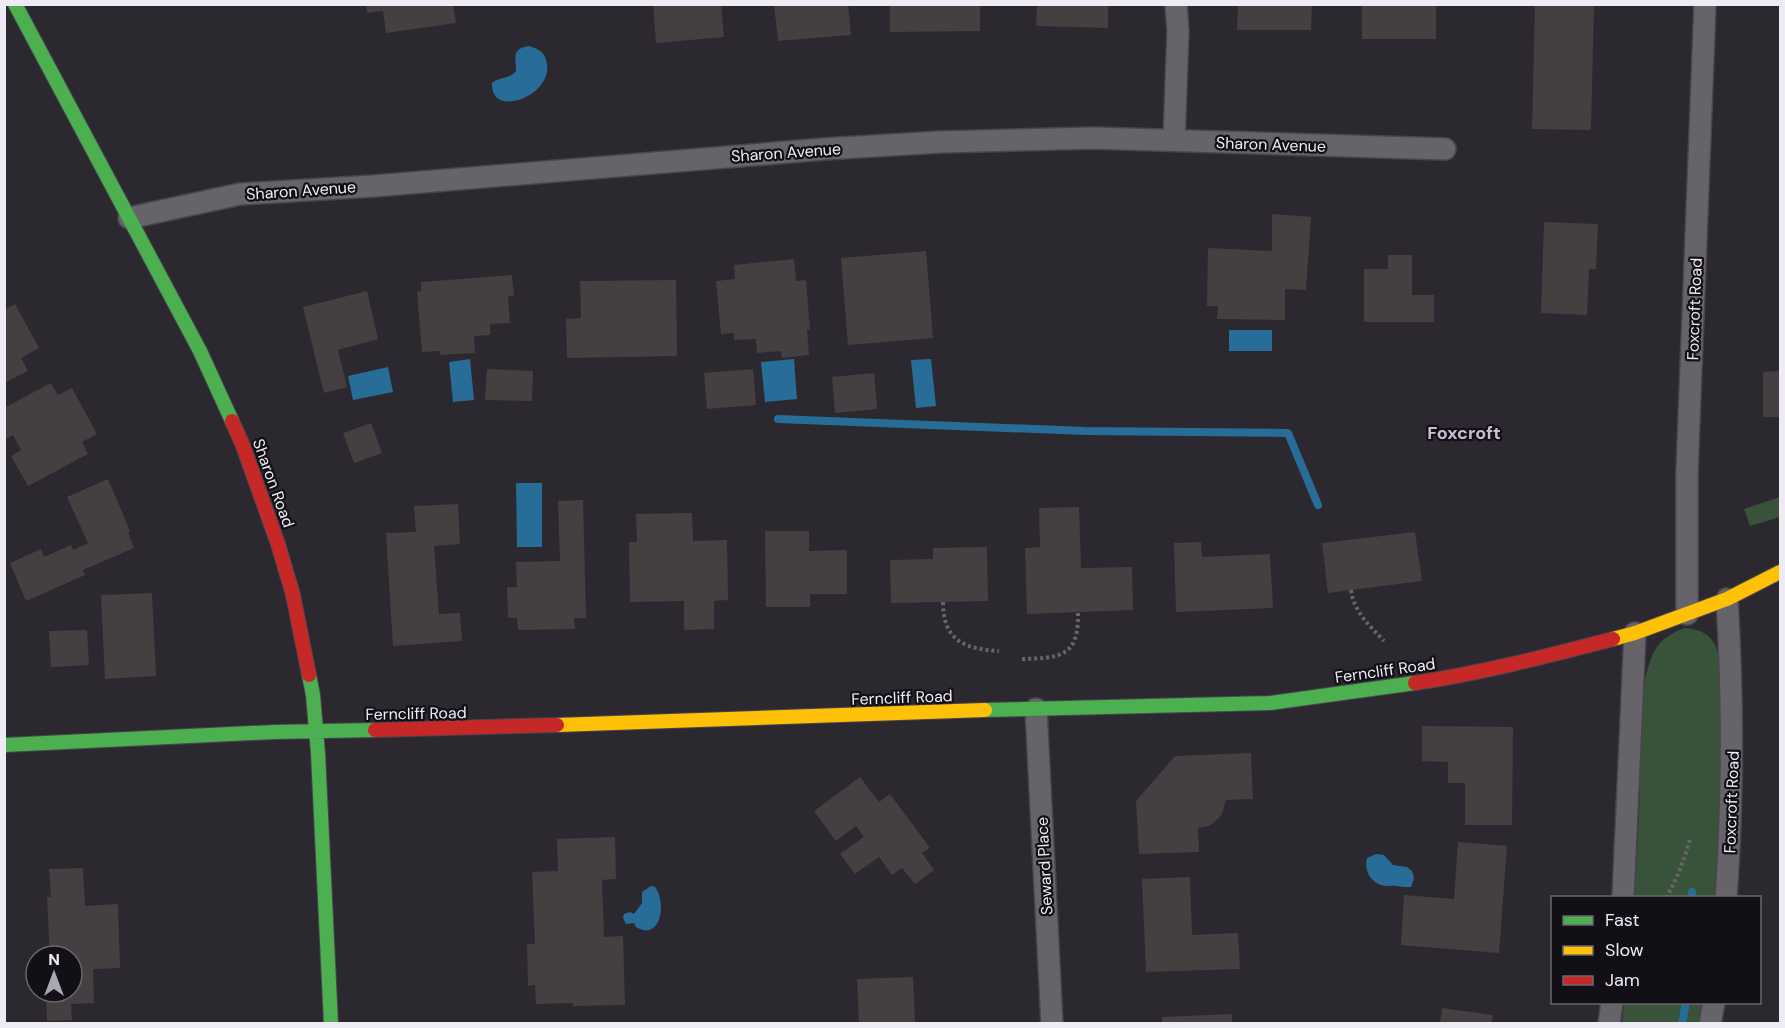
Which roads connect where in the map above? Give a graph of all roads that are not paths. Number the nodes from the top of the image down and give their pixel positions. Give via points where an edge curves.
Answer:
1 (15, 4) edge
2 (1176, 4) edge
3 (1705, 4) edge
4 (1173, 140) junction
5 (1445, 149) dead end
6 (129, 218) junction
7 (1780, 572) edge
8 (1726, 599) junction
9 (1687, 614) junction
10 (1635, 633) junction
11 (1036, 709) junction
12 (316, 731) junction
13 (4, 745) edge
14 (1623, 896) edge
15 (1726, 896) edge
16 (1612, 1004) edge
17 (1714, 1004) edge
18 (331, 1023) edge
19 (1052, 1023) edge
20 (1609, 1023) edge
21 (1710, 1023) edge

1 - 6 street, Sharon Road
2 - 4 street
3 - 9 street, Foxcroft Road via 1688,462
4 - 5 street, Sharon Avenue
4 - 6 street, Sharon Avenue via 1093,138 824,149 240,194
6 - 12 street, Sharon Road via 200,351 247,457 279,544 313,695
7 - 8 street, Ferncliff Road
8 - 9 street, Ferncliff Road
8 - 15 street, Foxcroft Road via 1732,747
9 - 10 street, Ferncliff Road
10 - 11 street, Ferncliff Road via 1456,677 1270,703
10 - 14 street
11 - 12 street, Ferncliff Road
11 - 19 street, Seward Place
12 - 13 street, Ferncliff Road
12 - 18 street, Sharon Road
16 - 20 street
17 - 21 street

